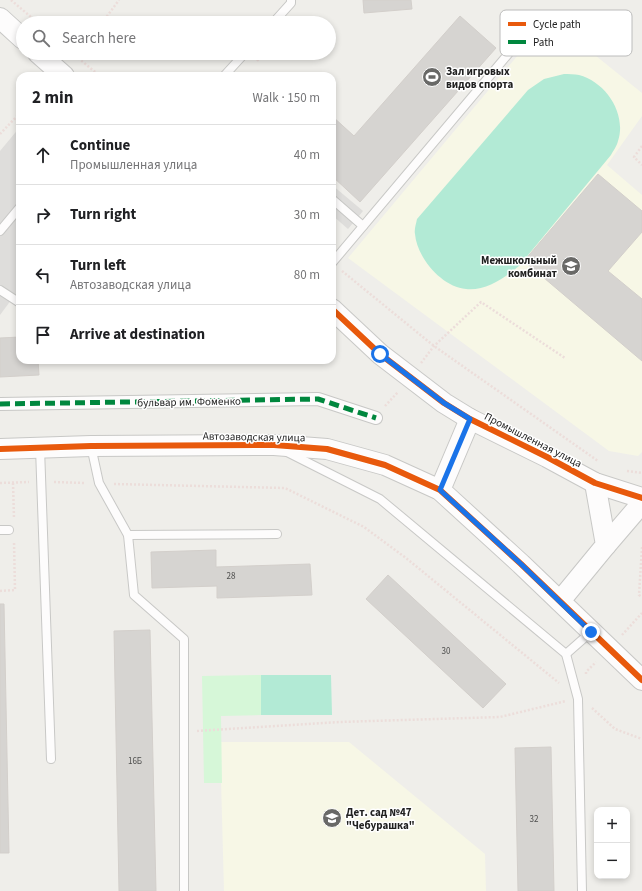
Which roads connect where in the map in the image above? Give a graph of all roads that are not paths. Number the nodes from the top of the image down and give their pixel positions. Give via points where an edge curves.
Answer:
1 (291, 0) edge
2 (279, 16) edge
3 (0, 18) edge
4 (16, 33) edge
5 (506, 56) edge
6 (46, 60) edge
7 (239, 60) edge
8 (59, 72) edge
9 (228, 72) edge
10 (336, 202) edge
11 (16, 212) edge
12 (363, 226) junction
13 (0, 231) edge
14 (336, 265) edge
15 (0, 290) edge
16 (16, 300) edge
17 (336, 313) edge
18 (0, 404) edge
19 (376, 418) road end
20 (470, 419) junction
21 (274, 445) junction
22 (91, 446) junction
23 (40, 448) junction
24 (0, 449) edge
25 (595, 483) junction
26 (440, 490) junction
27 (642, 498) edge
28 (642, 503) edge
29 (277, 534) dead end
30 (128, 535) junction
31 (606, 545) junction
32 (560, 601) junction
33 (591, 632) junction
34 (566, 654) junction
35 (642, 680) edge
36 (51, 759) dead end
37 (184, 891) edge
38 (582, 891) edge

1 - 2 lane
3 - 4 street
5 - 12 lane
6 - 8 street
7 - 9 lane
10 - 12 lane
11 - 13 lane
12 - 14 lane
15 - 16 lane
17 - 20 street, Промышленная улица via 380,354 444,403
18 - 19 street, бульвар им. Фоменко via 318,399
20 - 25 street, Промышленная улица
20 - 26 street
21 - 22 street, Автозаводская улица
21 - 26 street, Автозаводская улица via 327,449 385,465
21 - 34 lane via 380,499
22 - 23 street, Автозаводская улица
22 - 30 lane via 99,483
23 - 24 street, Автозаводская улица
23 - 36 lane
25 - 27 street, Промышленная улица
25 - 31 street
26 - 32 street, Автозаводская улица
28 - 31 street
29 - 30 lane
30 - 37 lane via 134,596 184,639
31 - 32 street
32 - 33 street, Автозаводская улица
33 - 34 lane
33 - 35 street, Автозаводская улица
34 - 38 lane via 578,698

